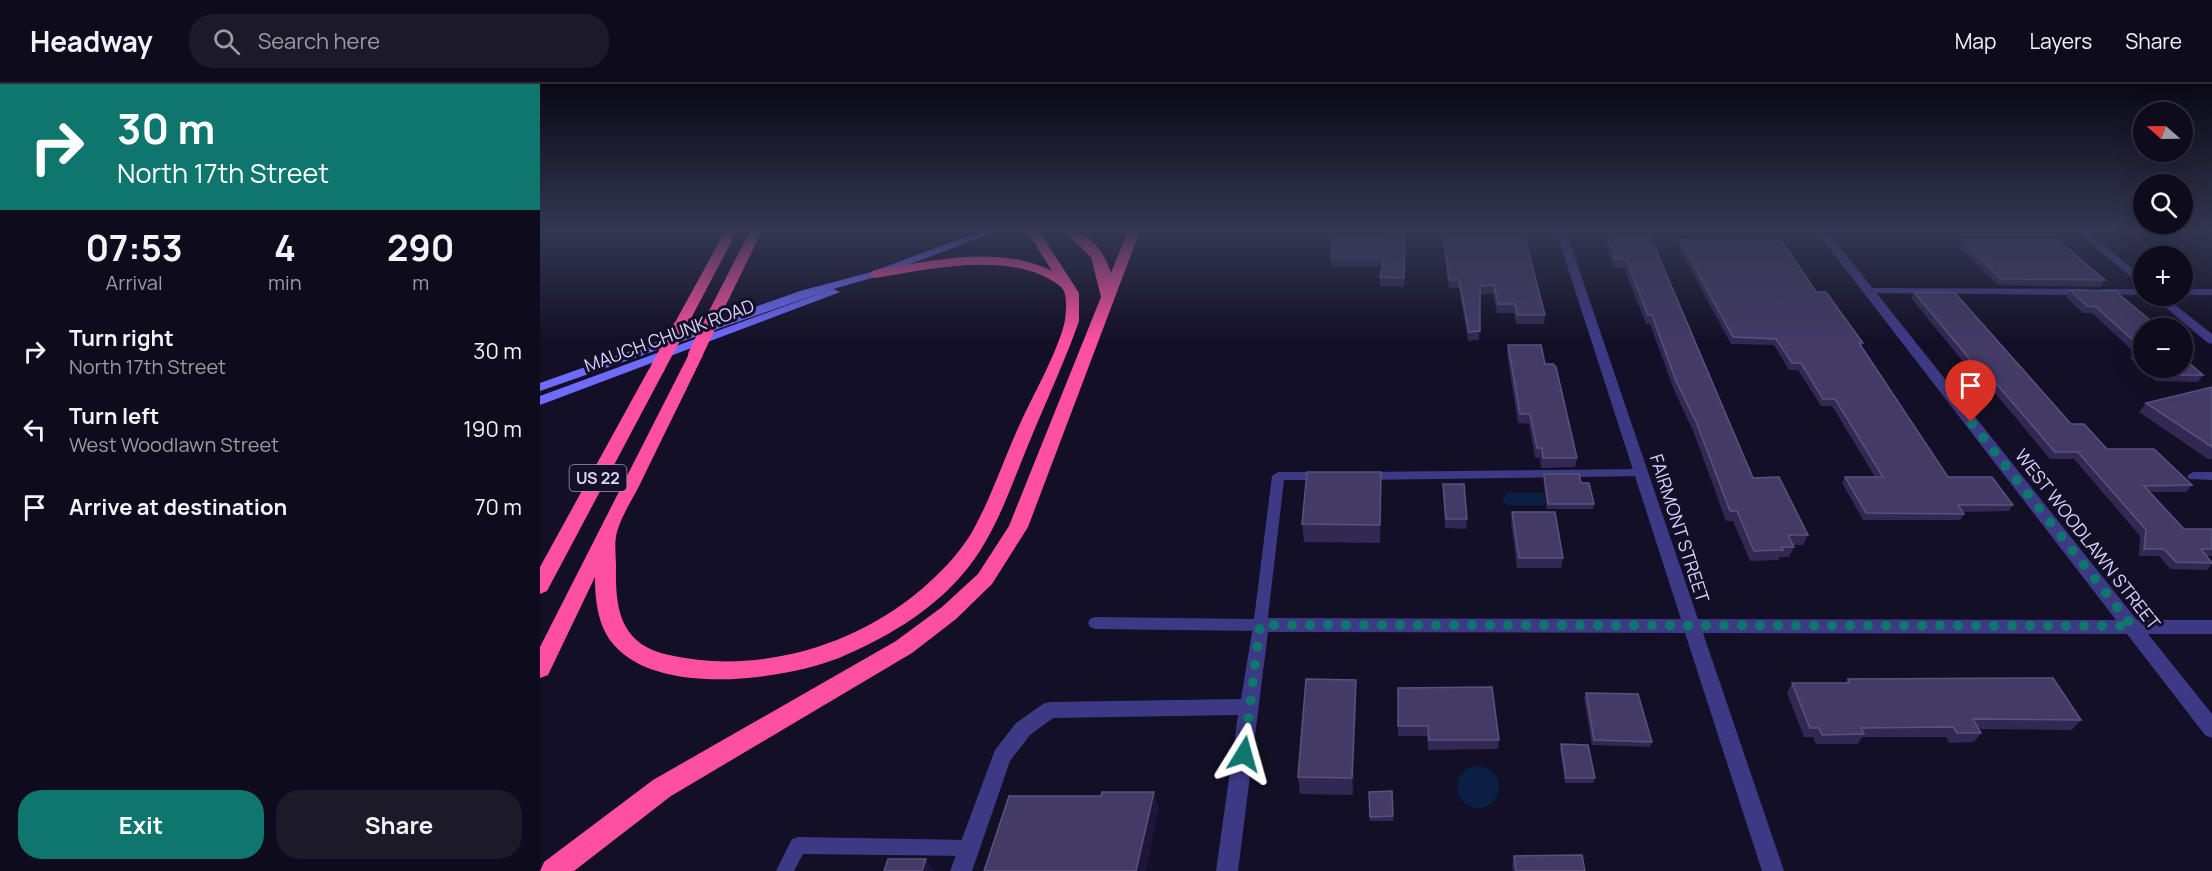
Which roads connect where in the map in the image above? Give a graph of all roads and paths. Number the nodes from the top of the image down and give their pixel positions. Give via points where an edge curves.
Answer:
1 (711, 268) edge
2 (738, 268) edge
3 (890, 268) edge
4 (910, 268) edge
5 (1032, 268) edge
6 (1056, 268) edge
7 (1104, 268) edge
8 (1120, 268) edge
9 (1573, 268) edge
10 (1850, 268) edge
11 (875, 273) junction
12 (1068, 286) junction
13 (1868, 291) junction
14 (2133, 292) edge
15 (2193, 292) edge
16 (2212, 292) edge
17 (1107, 300) junction
18 (2170, 306) edge
19 (2212, 340) edge
20 (540, 387) edge
21 (540, 401) edge
22 (1642, 473) junction
23 (2193, 476) dead end
24 (2212, 476) edge
25 (607, 533) junction
26 (540, 586) edge
27 (1095, 623) dead end
28 (1260, 625) junction
29 (1691, 626) junction
30 (2132, 626) junction
31 (2212, 627) edge
32 (540, 669) edge
33 (1250, 707) junction
34 (2212, 729) edge
35 (969, 848) junction
36 (554, 871) edge
37 (785, 871) edge
38 (961, 871) edge
39 (1227, 871) edge
40 (1773, 871) edge

1 - 26 highway, US 22, bridge
2 - 25 highway, US 22, bridge
3 - 11 main road, MAUCH CHUNK ROAD
4 - 11 highway
5 - 12 highway
6 - 12 highway
7 - 17 highway
8 - 17 highway
9 - 22 street, FAIRMONT STREET
10 - 13 street, WEST WOODLAWN STREET
11 - 20 main road, MAUCH CHUNK ROAD via 804,293
11 - 21 main road, MAUCH CHUNK ROAD via 813,302
12 - 25 highway via 1074,301 1069,331 984,526 966,556 939,585 885,626 814,656 764,668 703,670 652,660 624,643 610,616
13 - 14 lane
13 - 30 street, WEST WOODLAWN STREET
15 - 16 lane
17 - 36 highway via 1018,527 985,579 949,614 904,647 662,788
18 - 19 street
22 - 28 lane via 1278,476
22 - 29 street, FAIRMONT STREET
23 - 24 lane
25 - 32 highway, US 22
27 - 28 lane
28 - 29 street
28 - 33 street
29 - 30 street
29 - 40 street, FAIRMONT STREET
30 - 31 street
30 - 34 street, WEST WOODLAWN STREET
33 - 35 street via 1050,710 1023,729 1002,756
33 - 39 street
35 - 37 lane via 798,845
35 - 38 street

